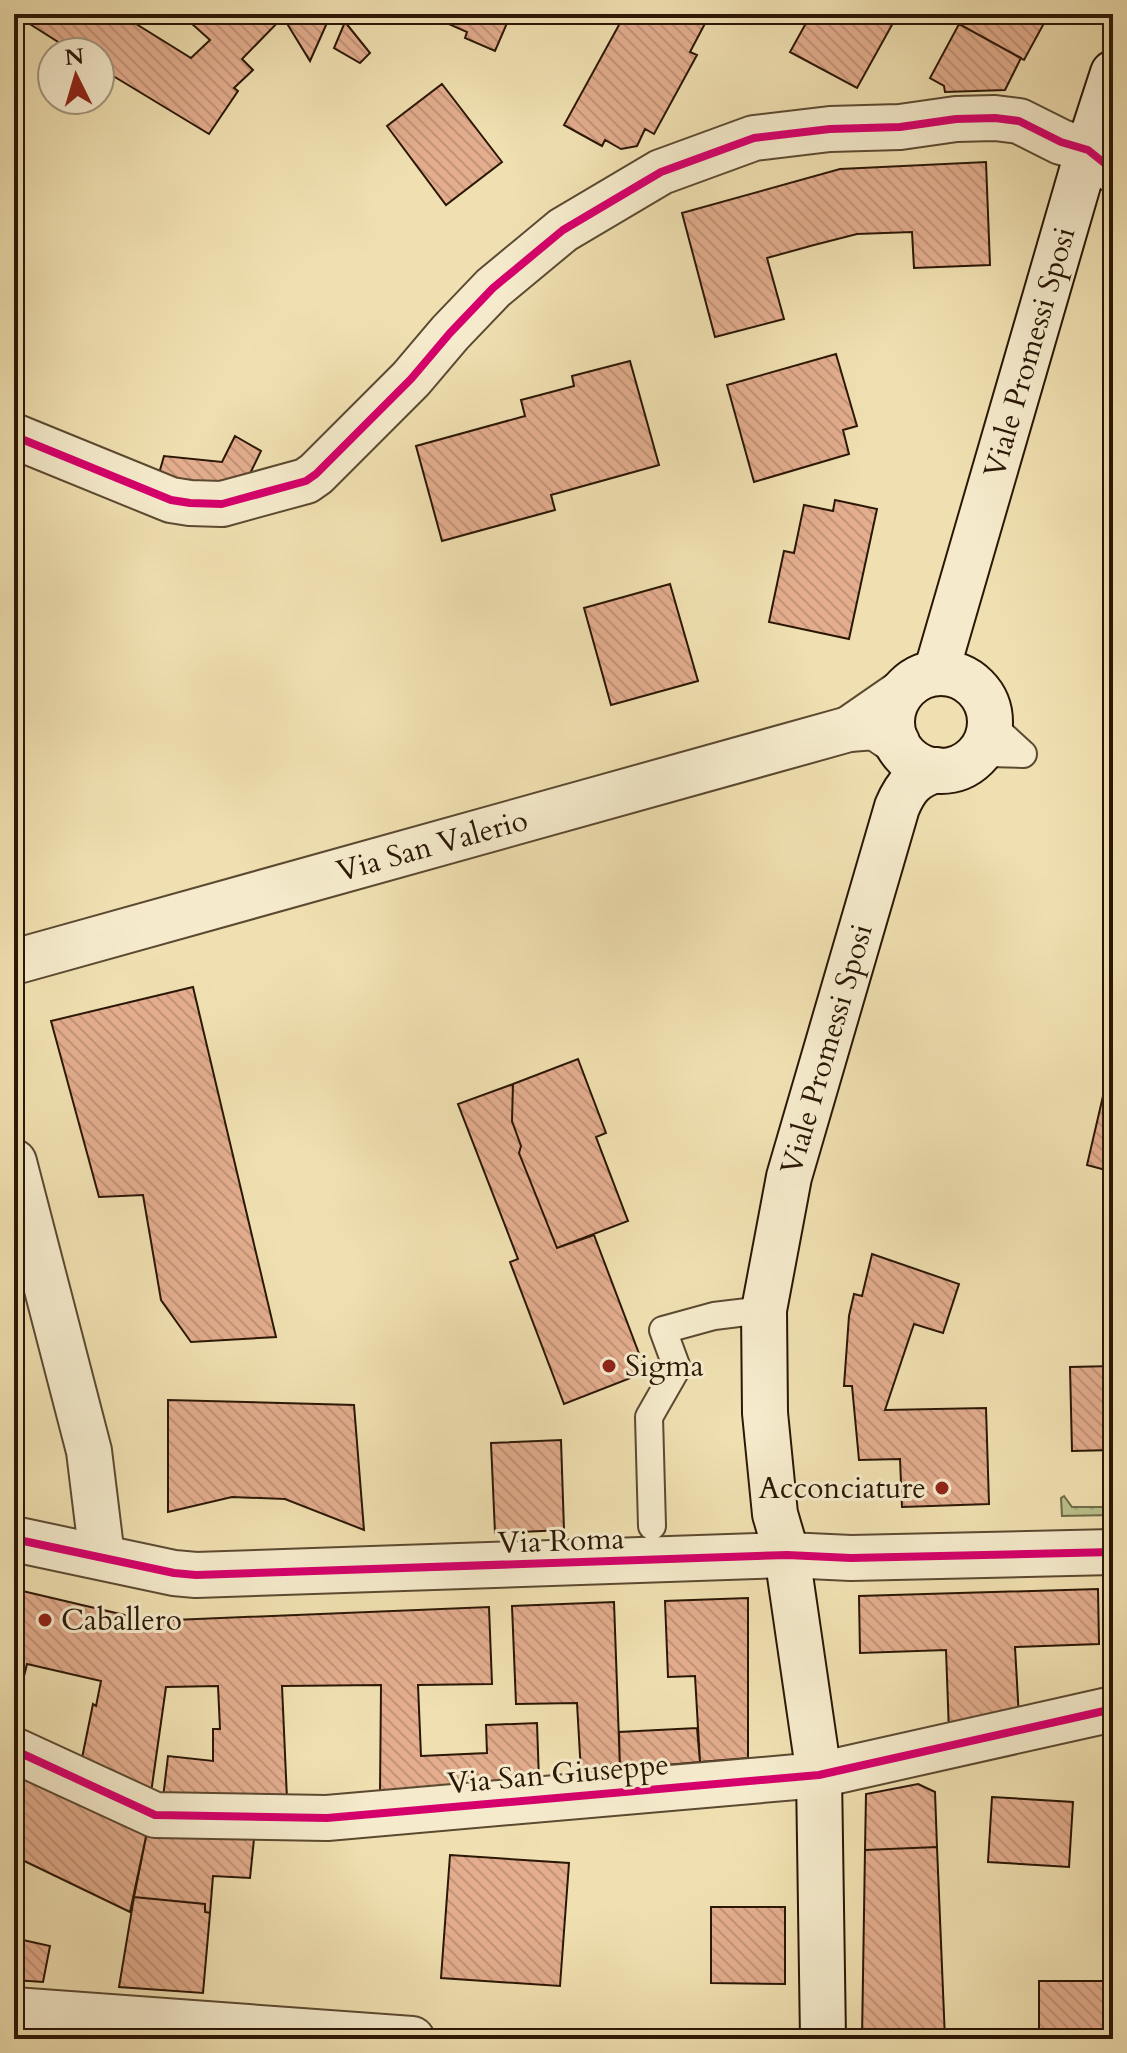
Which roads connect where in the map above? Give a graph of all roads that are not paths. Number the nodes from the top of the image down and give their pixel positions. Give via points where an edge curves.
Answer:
1 (1113, 73) edge
2 (1100, 160) edge
3 (14, 436) edge
4 (949, 690) junction
5 (849, 729) junction
6 (923, 763) junction
7 (14, 962) edge
8 (14, 1162) edge
9 (764, 1310) junction
10 (652, 1526) dead end
11 (14, 1539) edge
12 (1113, 1552) edge
13 (787, 1555) junction
14 (102, 1557) junction
15 (1113, 1709) edge
16 (14, 1750) edge
17 (819, 1775) junction
18 (14, 2010) edge
19 (412, 2039) edge
20 (823, 2039) edge

1 - 2 street, Viale Promessi Sposi
2 - 3 street via 1019,121 956,119 754,138 661,172 563,230 493,288 316,474 236,502 171,500
2 - 4 street, Viale Promessi Sposi via 949,631
4 - 5 street, Via San Valerio
4 - 6 street, Viale Promessi Sposi via 893,717
4 - 6 street, Viale Promessi Sposi via 987,741
5 - 6 street, Via San Valerio via 875,727
5 - 7 street, Via San Valerio
6 - 9 street, Viale Promessi Sposi via 797,1150
8 - 14 street via 89,1451
9 - 10 lane via 663,1330 677,1368 649,1417
9 - 13 street, Viale Promessi Sposi via 765,1413 775,1514
11 - 14 street, Via Roma
12 - 13 street, Via Roma
13 - 14 street, Via Roma via 196,1575
13 - 17 street, Viale Promessi Sposi
15 - 17 street, Via San Giuseppe
16 - 17 street, Via San Giuseppe via 155,1815 327,1818
17 - 20 street, Viale Promessi Sposi
18 - 19 street

